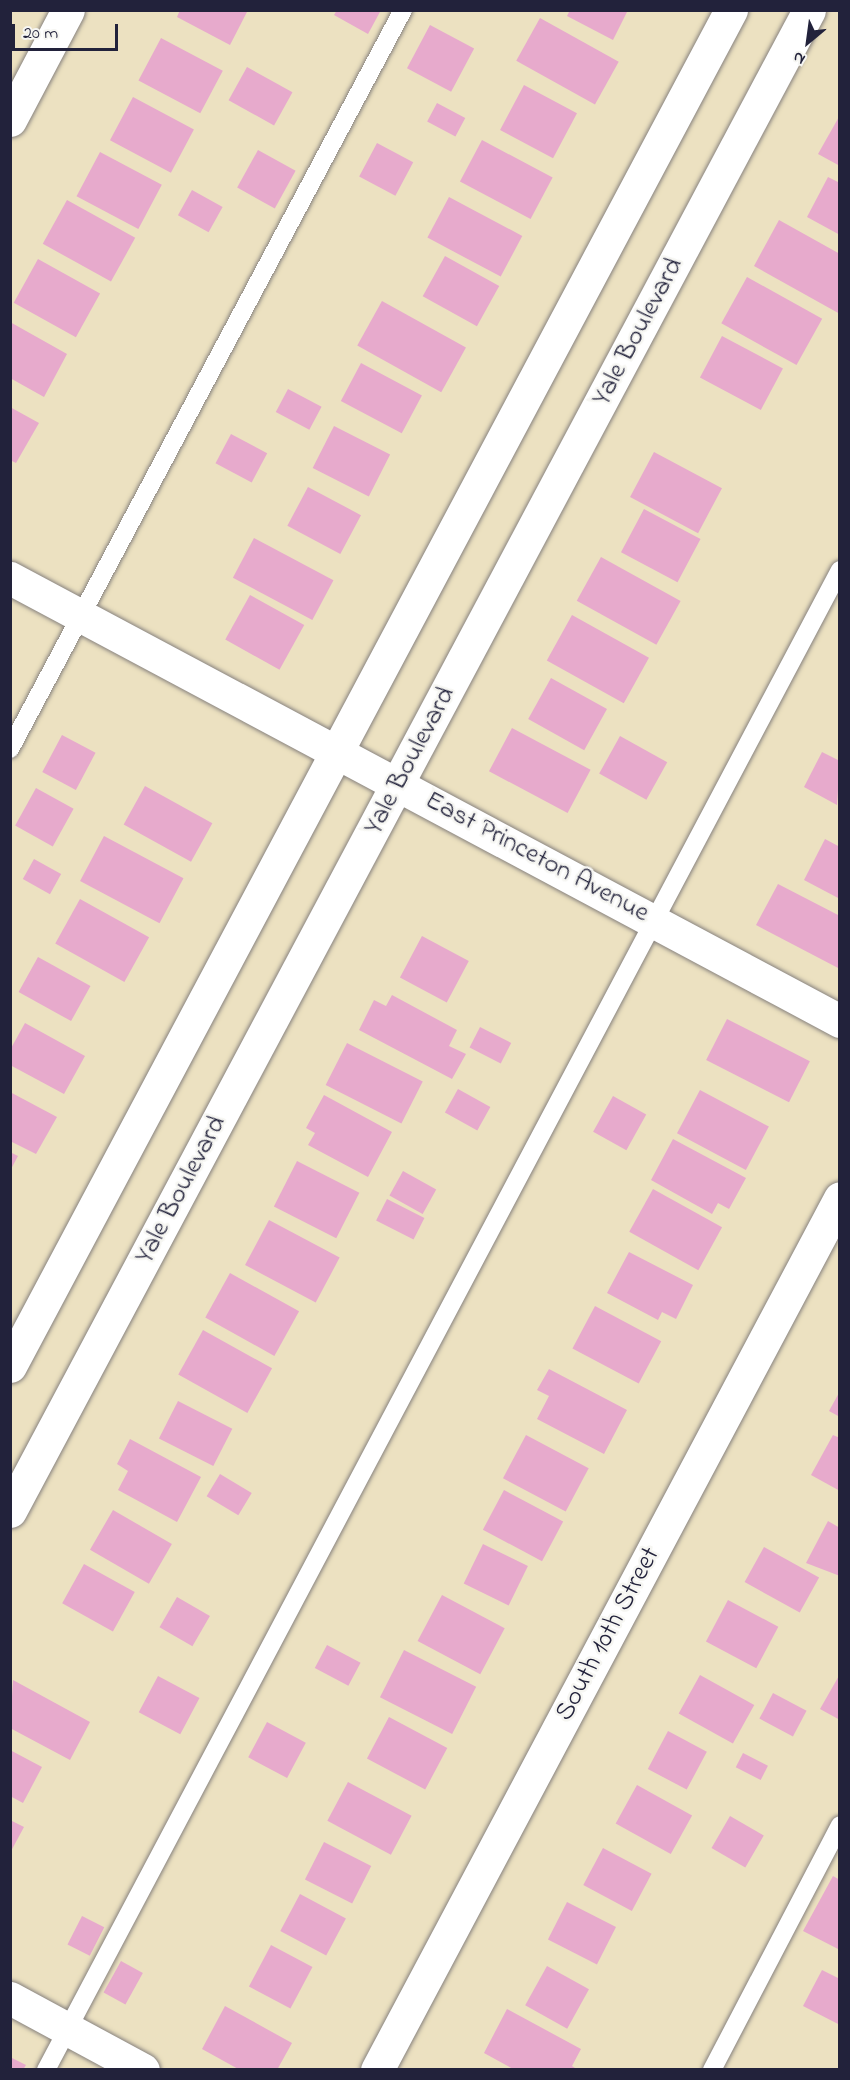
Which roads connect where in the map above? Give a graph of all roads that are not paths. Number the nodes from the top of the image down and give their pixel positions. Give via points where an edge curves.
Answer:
1 (68, 10) edge
2 (403, 10) edge
3 (731, 10) edge
4 (809, 10) edge
5 (10, 120) edge
6 (840, 570) edge
7 (10, 578) edge
8 (81, 615) junction
9 (10, 749) edge
10 (338, 751) junction
11 (398, 783) junction
12 (653, 920) junction
13 (840, 1021) edge
14 (840, 1198) edge
15 (10, 1366) edge
16 (10, 1511) edge
17 (840, 1825) edge
18 (10, 1998) edge
19 (68, 2029) junction
20 (46, 2070) edge
21 (143, 2070) edge
22 (377, 2070) edge
23 (712, 2070) edge

1 - 5 street
2 - 8 lane
3 - 10 street
4 - 11 street, Yale Boulevard
6 - 12 lane
7 - 8 street, East Princeton Avenue
8 - 9 lane
8 - 10 street, East Princeton Avenue
10 - 11 street, East Princeton Avenue
10 - 15 street
11 - 12 street, East Princeton Avenue
11 - 16 street, Yale Boulevard
12 - 13 street, East Princeton Avenue
12 - 19 lane
14 - 22 street, South 10th Street
17 - 23 lane
18 - 19 street
19 - 20 lane
19 - 21 street

